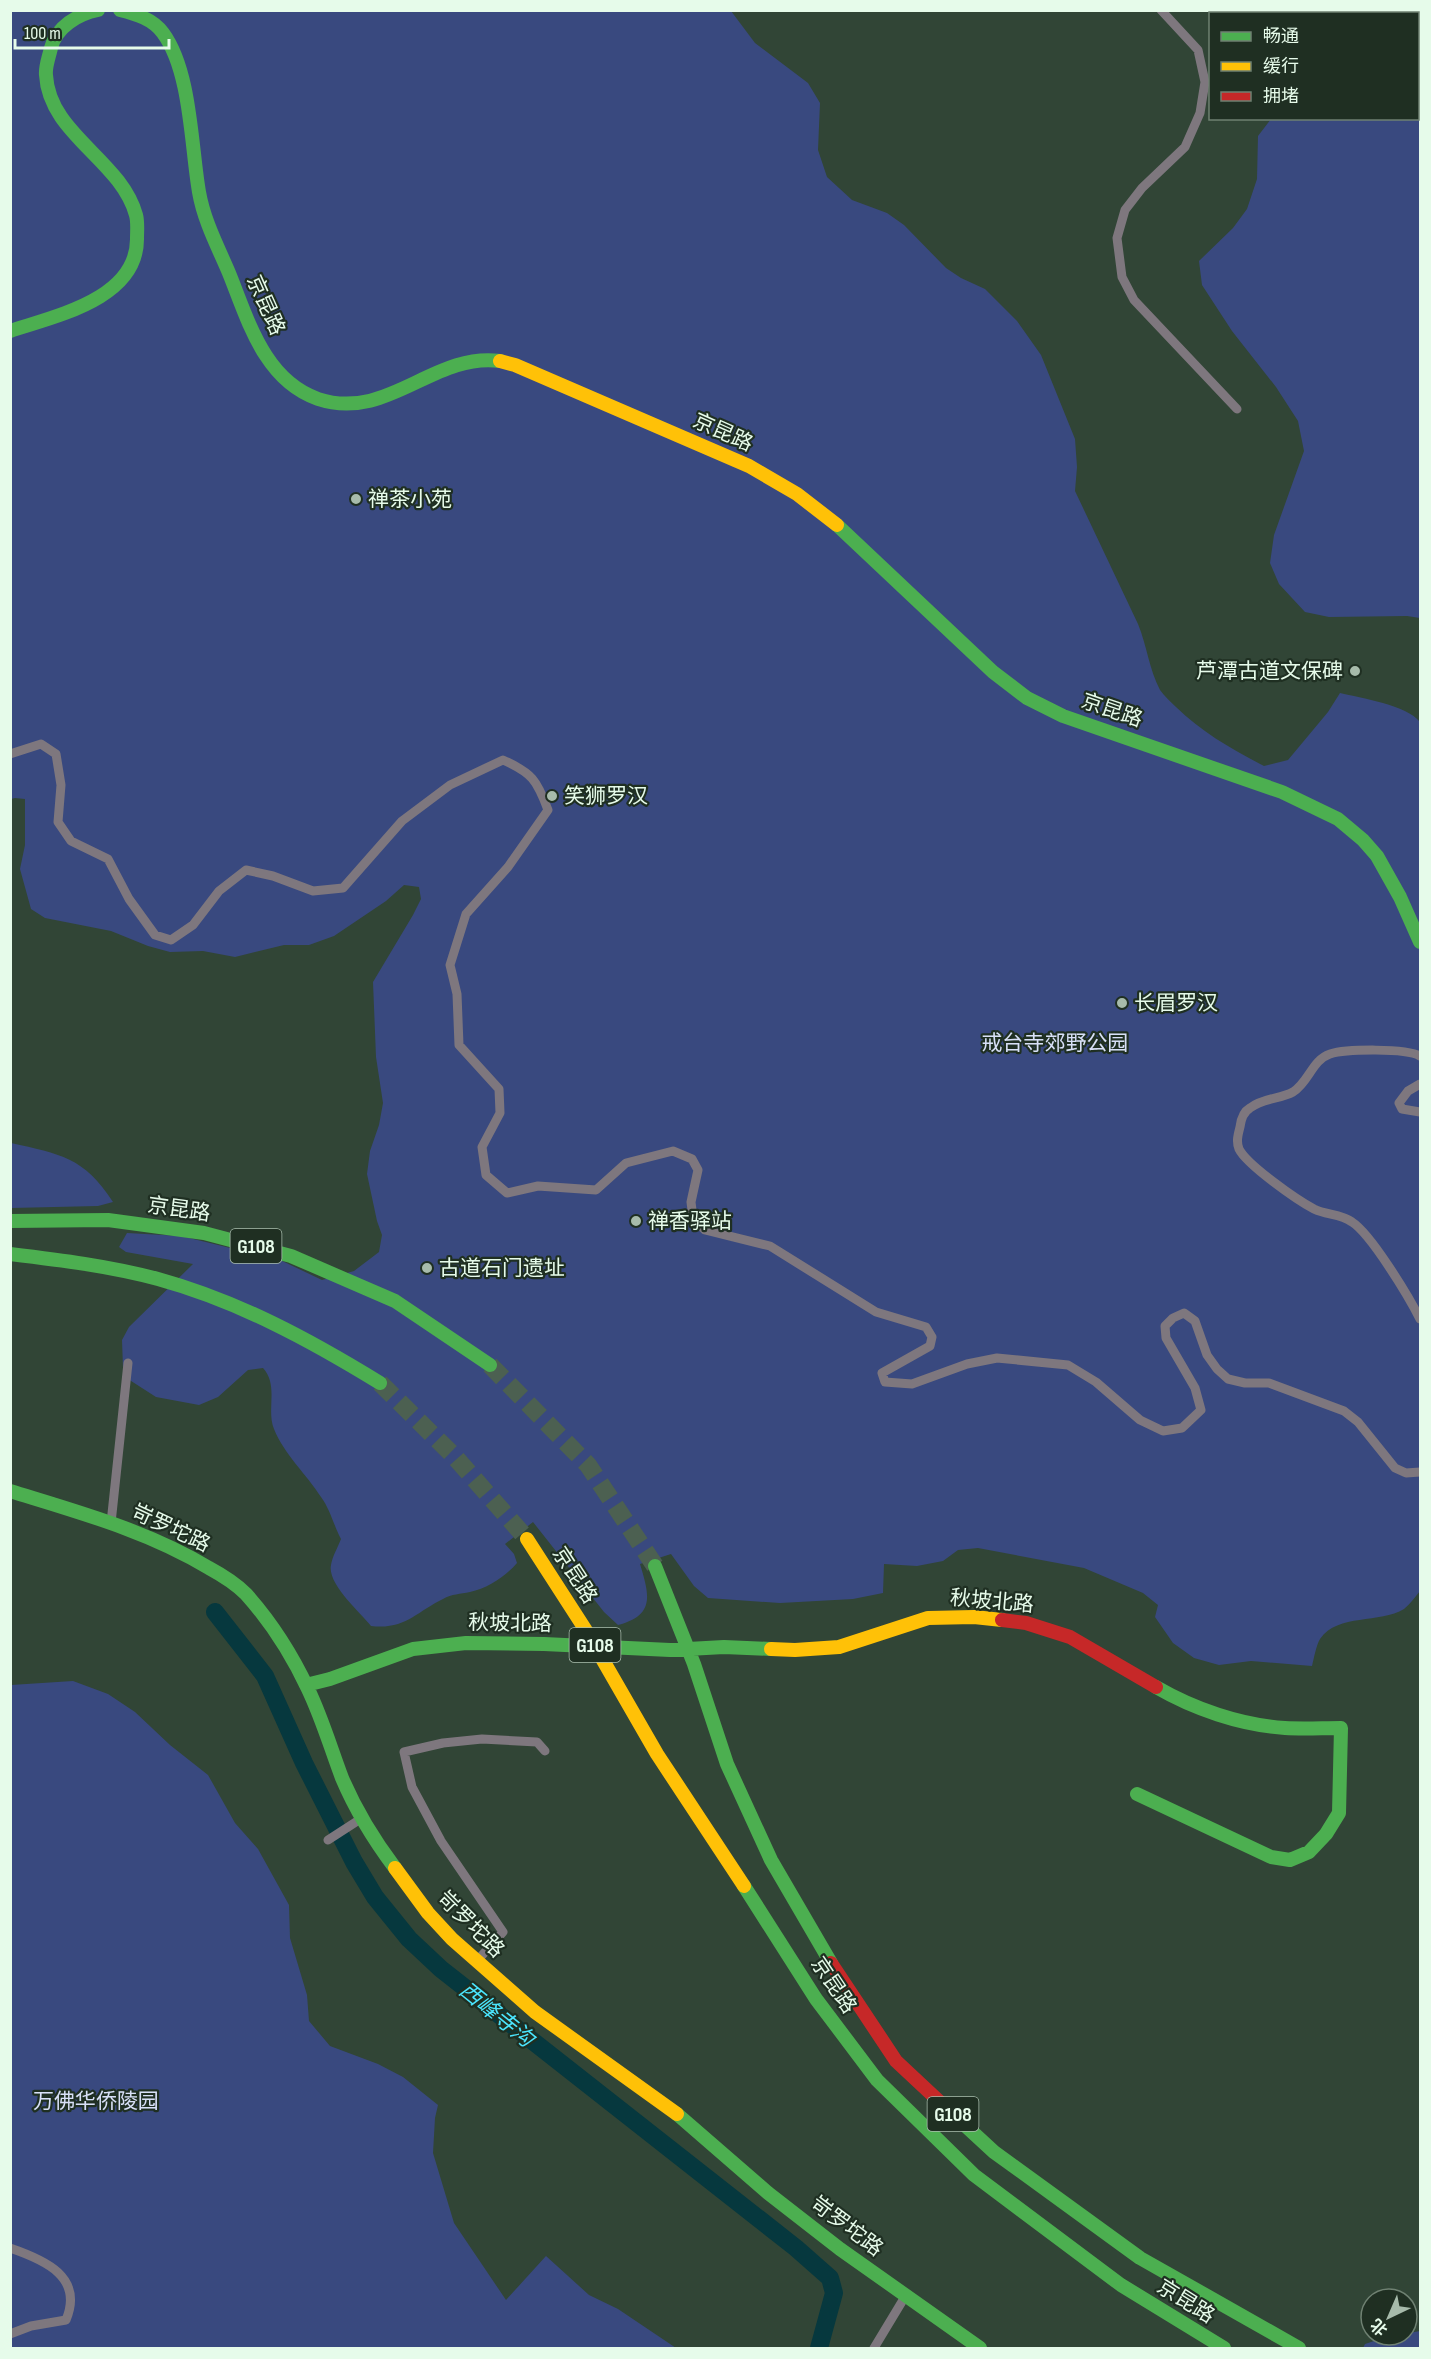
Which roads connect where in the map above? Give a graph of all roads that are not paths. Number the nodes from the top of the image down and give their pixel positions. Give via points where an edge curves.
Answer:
1 (98, 10) edge
2 (120, 10) edge
3 (1161, 10) edge
4 (153, 16) edge
5 (10, 331) edge
6 (1238, 409) dead end
7 (10, 754) edge
8 (1420, 942) edge
9 (1420, 1056) edge
10 (1420, 1083) edge
11 (1420, 1112) edge
12 (10, 1221) edge
13 (10, 1254) edge
14 (1420, 1319) edge
15 (128, 1363) dead end
16 (490, 1365) tunnel mouth
17 (380, 1383) tunnel mouth
18 (1420, 1472) edge
19 (10, 1491) edge
20 (111, 1523) junction
21 (527, 1539) tunnel mouth
22 (655, 1566) tunnel mouth
23 (306, 1685) junction
24 (545, 1750) dead end
25 (1137, 1794) dead end
26 (362, 1818) junction
27 (330, 1839) dead end
28 (476, 1962) junction
29 (10, 2248) edge
30 (906, 2295) junction
31 (10, 2334) edge
32 (874, 2349) edge
33 (980, 2349) edge
34 (1224, 2349) edge
35 (1299, 2349) edge

1 - 5 main road via 75,18 54,40 47,55 46,84 60,116 128,193 137,214 139,235 135,254 127,271 103,295
2 - 4 main road, 京昆路
3 - 6 street via 1198,50 1205,82 1200,113 1185,147 1125,210 1117,238 1122,277 1134,300
4 - 8 main road, 京昆路 via 172,47 199,194 210,227 262,347 291,385 320,400 368,403 403,391 457,364 499,360 748,466 797,494 839,526 993,672 1027,698 1063,716 1282,792 1338,819 1377,856
7 - 18 street via 41,744 56,754 61,785 58,822 70,841 108,859 129,899 155,935 171,940 193,925 219,891 246,870 313,891 343,888 402,821 450,785 503,760 521,768 539,785 548,810 508,867 466,914 450,965 457,994 459,1045 499,1089 500,1113 482,1147 486,1175 507,1193 538,1186 596,1190 626,1163 672,1151 692,1160 698,1170 691,1202 693,1218 705,1230 770,1246 876,1312 926,1327 933,1337 930,1346 882,1373 885,1382 912,1384 967,1364 997,1358 1068,1365 1096,1382 1140,1420 1163,1431 1182,1428 1201,1410 1196,1388 1166,1338 1165,1326 1184,1313 1195,1321 1207,1355 1228,1379 1269,1383 1344,1411 1358,1422 1395,1468 1406,1473
9 - 14 street via 1404,1050 1326,1055 1302,1086 1248,1109 1237,1140 1244,1158 1260,1171 1312,1208 1351,1221 1364,1231
10 - 11 street via 1399,1103 1402,1109
12 - 16 main road, 京昆路 / G108 via 108,1220 204,1233 291,1256 395,1301
13 - 17 main road via 128,1271 205,1293 280,1324
15 - 20 street
19 - 20 main road, 岢罗坨路
20 - 23 main road, 岢罗坨路 via 188,1555 246,1593 284,1644
21 - 34 main road, 京昆路 / G108 via 585,1629 657,1754 816,1999 877,2080 974,2175 1121,2285
22 - 35 main road, 京昆路 / G108 via 694,1664 727,1764 776,1870 838,1976 896,2061 994,2152 1140,2258
23 - 25 main road, 秋坡北路 via 413,1649 466,1643 795,1650 839,1647 928,1618 974,1617 1026,1623 1070,1637 1175,1698 1219,1715 1284,1728 1341,1728 1339,1813 1309,1852 1290,1860 1271,1857
23 - 26 main road, 岢罗坨路
24 - 28 street via 537,1742 482,1739 404,1752 412,1786 441,1841 503,1932
26 - 27 street
26 - 28 main road, 岢罗坨路 via 428,1913
28 - 30 main road, 岢罗坨路 via 535,2012 669,2107 768,2193
29 - 31 street via 58,2271 70,2291 72,2306 66,2320
30 - 32 street
30 - 33 main road, 岢罗坨路

